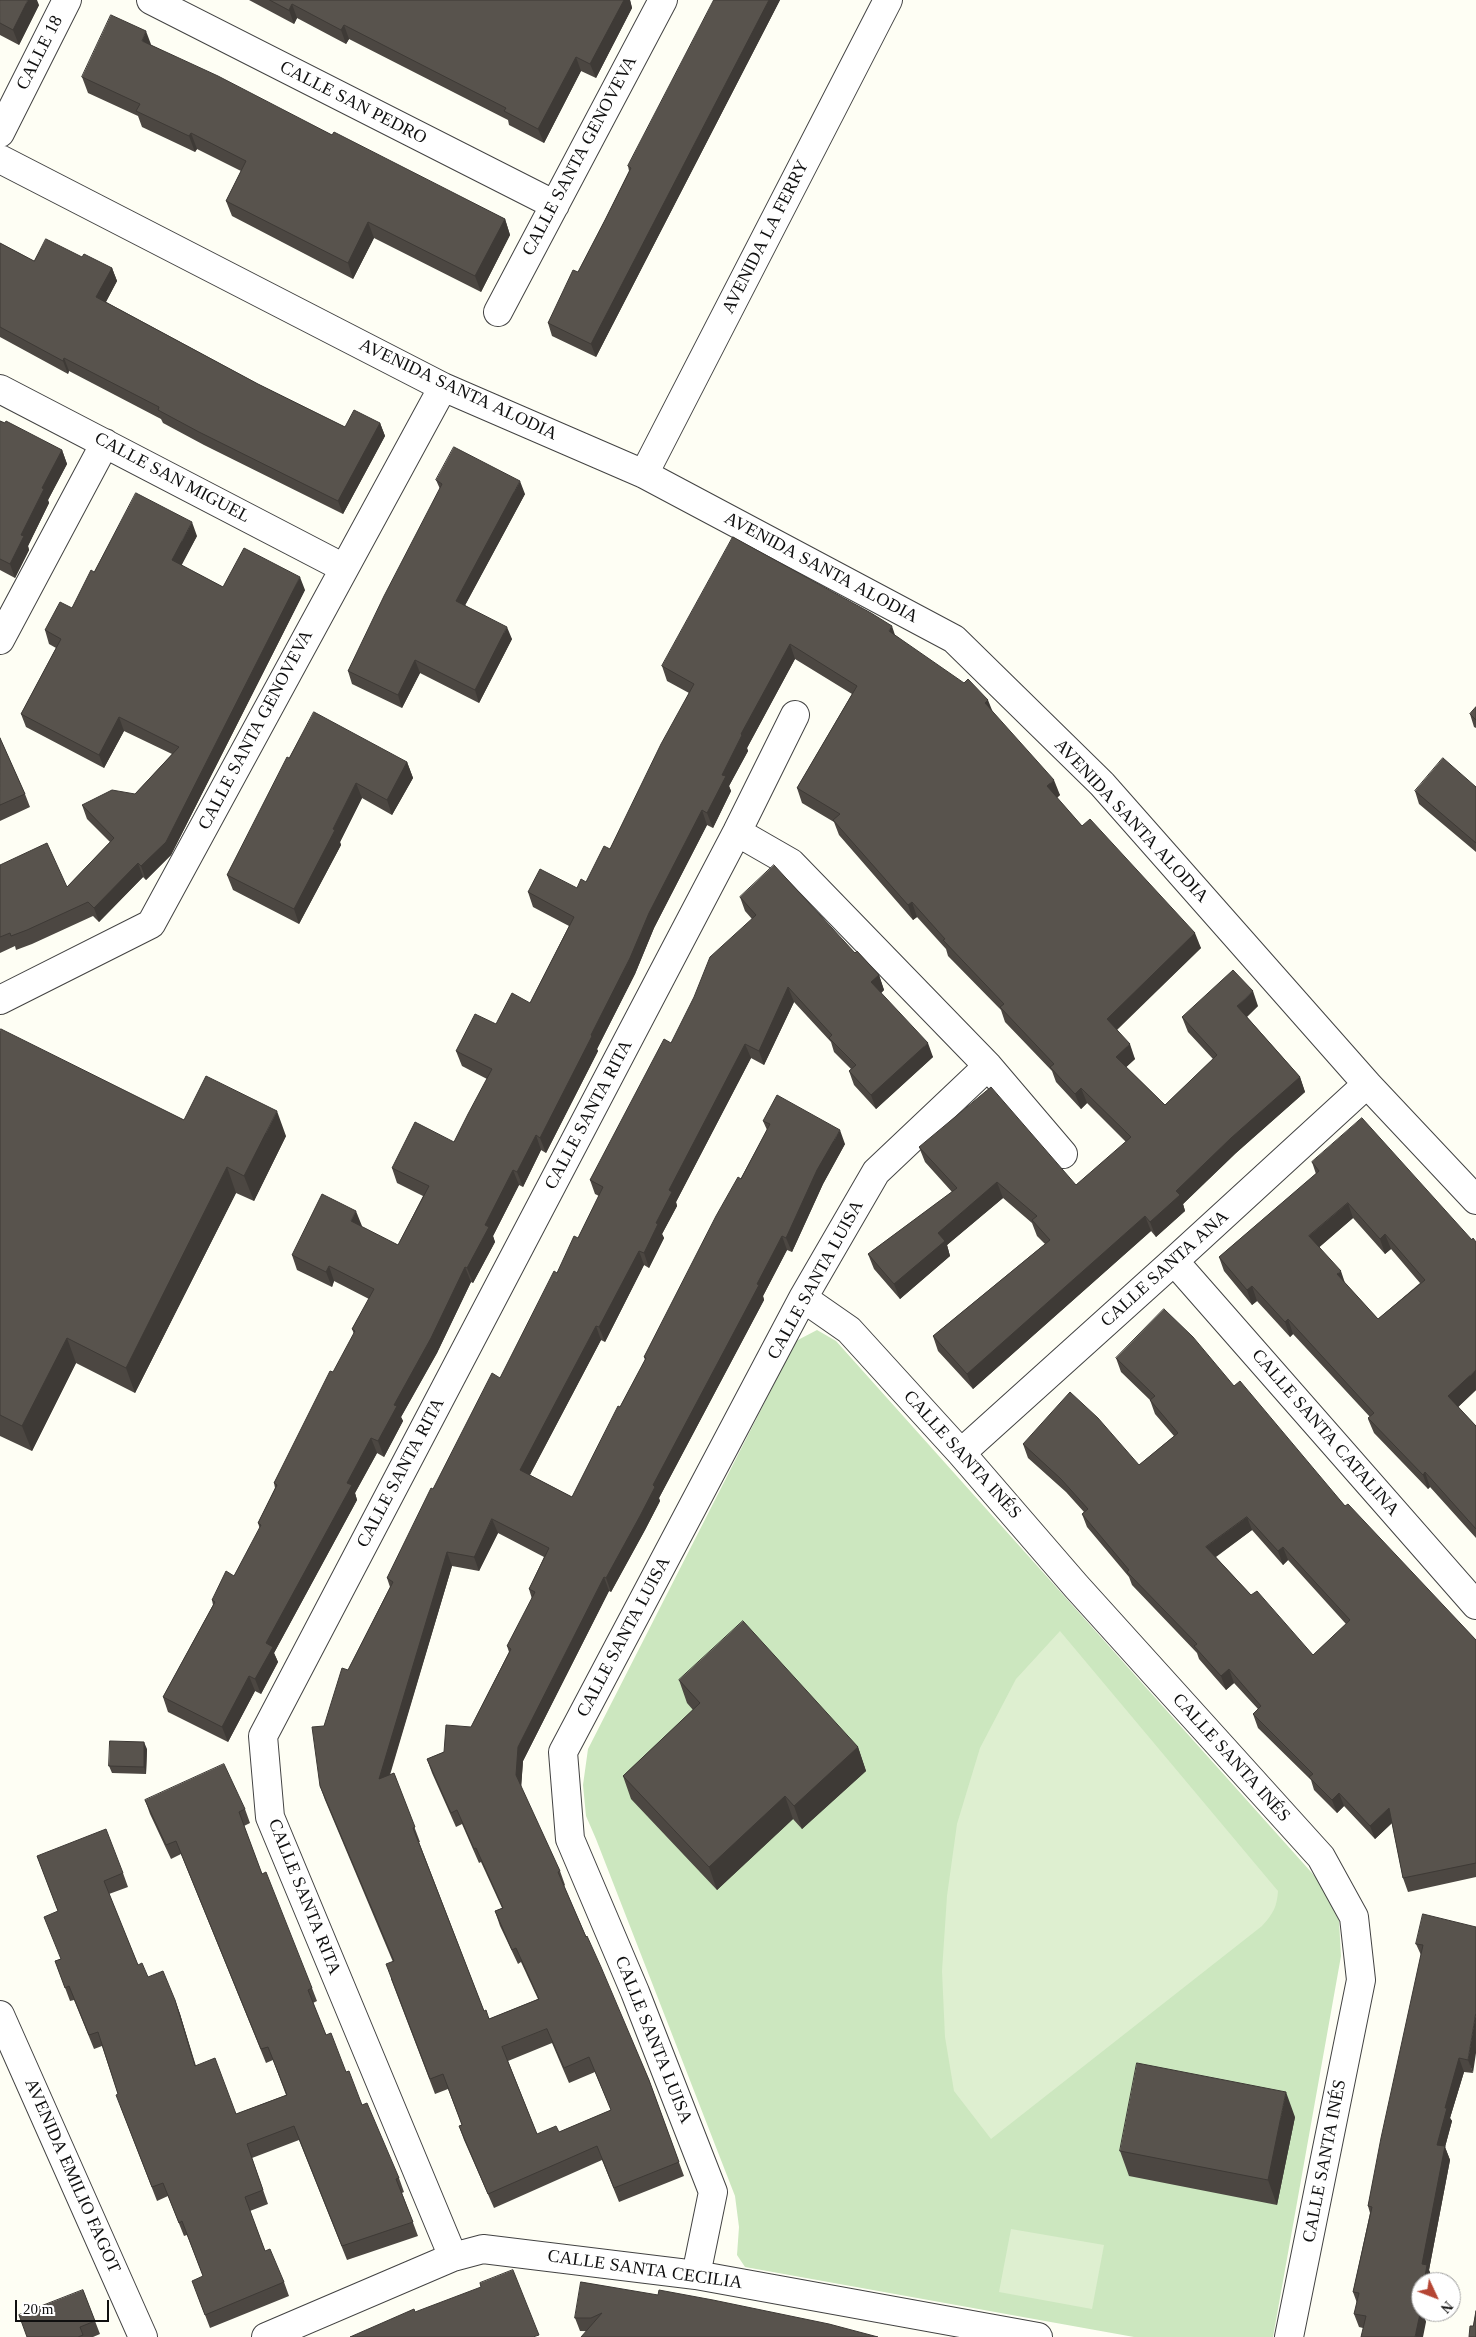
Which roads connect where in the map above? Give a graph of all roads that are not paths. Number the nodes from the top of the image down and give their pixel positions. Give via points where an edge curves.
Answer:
1 (67, 0) edge
2 (151, 0) edge
3 (662, 0) edge
4 (888, 0) edge
5 (0, 133) edge
6 (0, 159) edge
7 (555, 205) junction
8 (498, 312) dead end
9 (443, 387) junction
10 (0, 389) edge
11 (105, 443) junction
12 (644, 474) junction
13 (344, 568) junction
14 (0, 640) edge
15 (794, 715) dead end
16 (737, 832) junction
17 (0, 1000) edge
18 (988, 1066) junction
19 (1366, 1084) junction
20 (1062, 1154) dead end
21 (1476, 1200) edge
22 (1174, 1261) junction
23 (803, 1298) junction
24 (961, 1453) junction
25 (1476, 1605) edge
26 (0, 2015) edge
27 (453, 2257) junction
28 (696, 2275) junction
29 (143, 2337) edge
30 (266, 2337) edge
31 (1038, 2337) edge
32 (1290, 2337) edge

1 - 5 street, CALLE 18
2 - 7 street, CALLE SAN PEDRO
3 - 7 street, CALLE SANTA GENOVEVA
4 - 12 street, AVENIDA LA FERRY
6 - 9 street, AVENIDA SANTA ALODIA
7 - 8 street, CALLE SANTA GENOVEVA
9 - 12 street, AVENIDA SANTA ALODIA
9 - 13 street, CALLE SANTA GENOVEVA
10 - 11 street, CALLE SAN MIGUEL
11 - 13 street, CALLE SAN MIGUEL
11 - 14 street
12 - 19 street, AVENIDA SANTA ALODIA via 954,639 1102,784
13 - 17 street, CALLE SANTA GENOVEVA via 151,924
15 - 16 street, CALLE SANTA RITA
16 - 18 street via 791,864
16 - 27 street, CALLE SANTA RITA via 263,1736 270,1816
18 - 20 street
18 - 23 street, CALLE SANTA LUISA via 876,1172
19 - 21 street, AVENIDA SANTA ALODIA
19 - 22 street, CALLE SANTA ANA
22 - 24 street, CALLE SANTA ANA
22 - 25 street, CALLE SANTA CATALINA
23 - 24 street, CALLE SANTA INÉS via 849,1330
23 - 28 street, CALLE SANTA LUISA via 563,1752 570,1839 713,2192
24 - 32 street, CALLE SANTA INÉS via 1076,1586 1321,1857 1354,1917 1361,1980
26 - 29 street, AVENIDA EMILIO FAGOT
27 - 28 street, CALLE SANTA CECILIA via 483,2249
27 - 30 street, CALLE SANTA CECILIA
28 - 31 street, CALLE SANTA CECILIA

